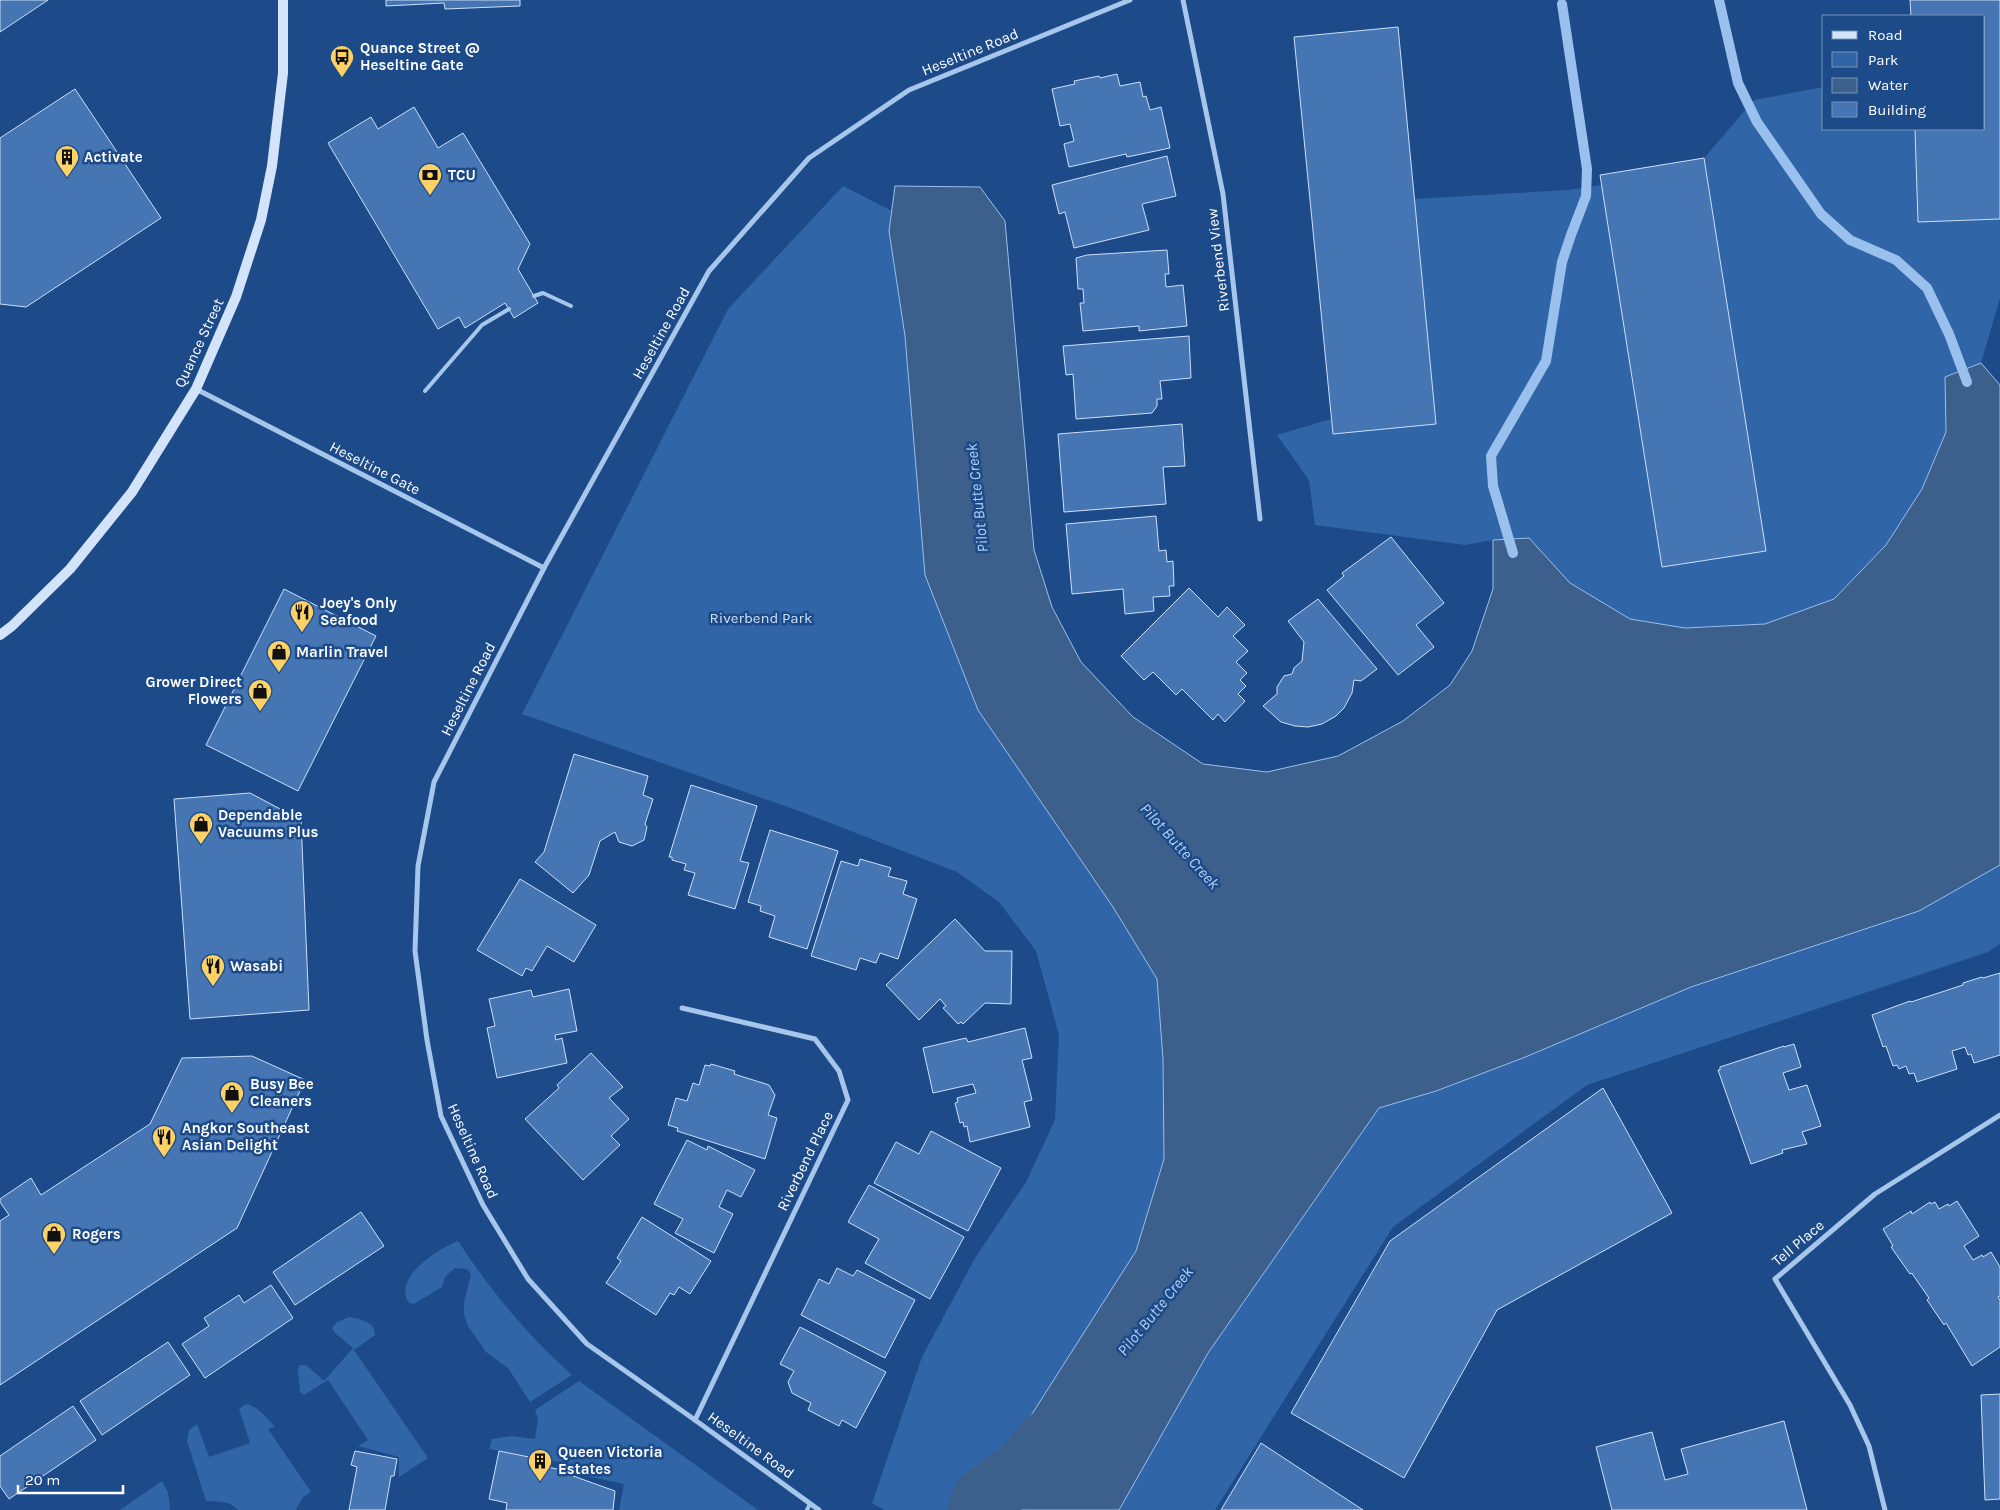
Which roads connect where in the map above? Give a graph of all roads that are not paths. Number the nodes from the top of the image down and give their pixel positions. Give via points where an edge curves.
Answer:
1 (283, 0) edge
2 (1130, 0) edge
3 (1183, 0) edge
4 (534, 296) dead end
5 (571, 306) dead end
6 (509, 310) dead end
7 (196, 389) junction
8 (425, 391) dead end
9 (1260, 519) dead end
10 (544, 568) junction
11 (0, 635) edge
12 (682, 1008) dead end
13 (2000, 1115) edge
14 (695, 1420) junction
15 (810, 1504) junction
16 (806, 1510) edge
17 (819, 1510) edge
18 (1885, 1510) edge

1 - 7 street, Quance Street via 284,73 272,166 261,220 236,297
2 - 10 street, Heseltine Road via 909,90 809,158 709,271
3 - 9 street, Riverbend View via 1223,194
4 - 5 lane via 543,293
6 - 8 lane via 482,325
7 - 10 street, Heseltine Gate
7 - 11 street, Quance Street via 132,492 83,554
10 - 14 street, Heseltine Road via 434,782 418,866 415,942 427,1040 441,1116 483,1205 528,1279 587,1344
12 - 14 street, Riverbend Place via 815,1039 839,1071 848,1100
13 - 18 street, Tell Place via 1875,1194 1775,1279 1850,1405 1869,1446
14 - 15 street, Heseltine Road
15 - 16 lane
15 - 17 street, Heseltine Road

